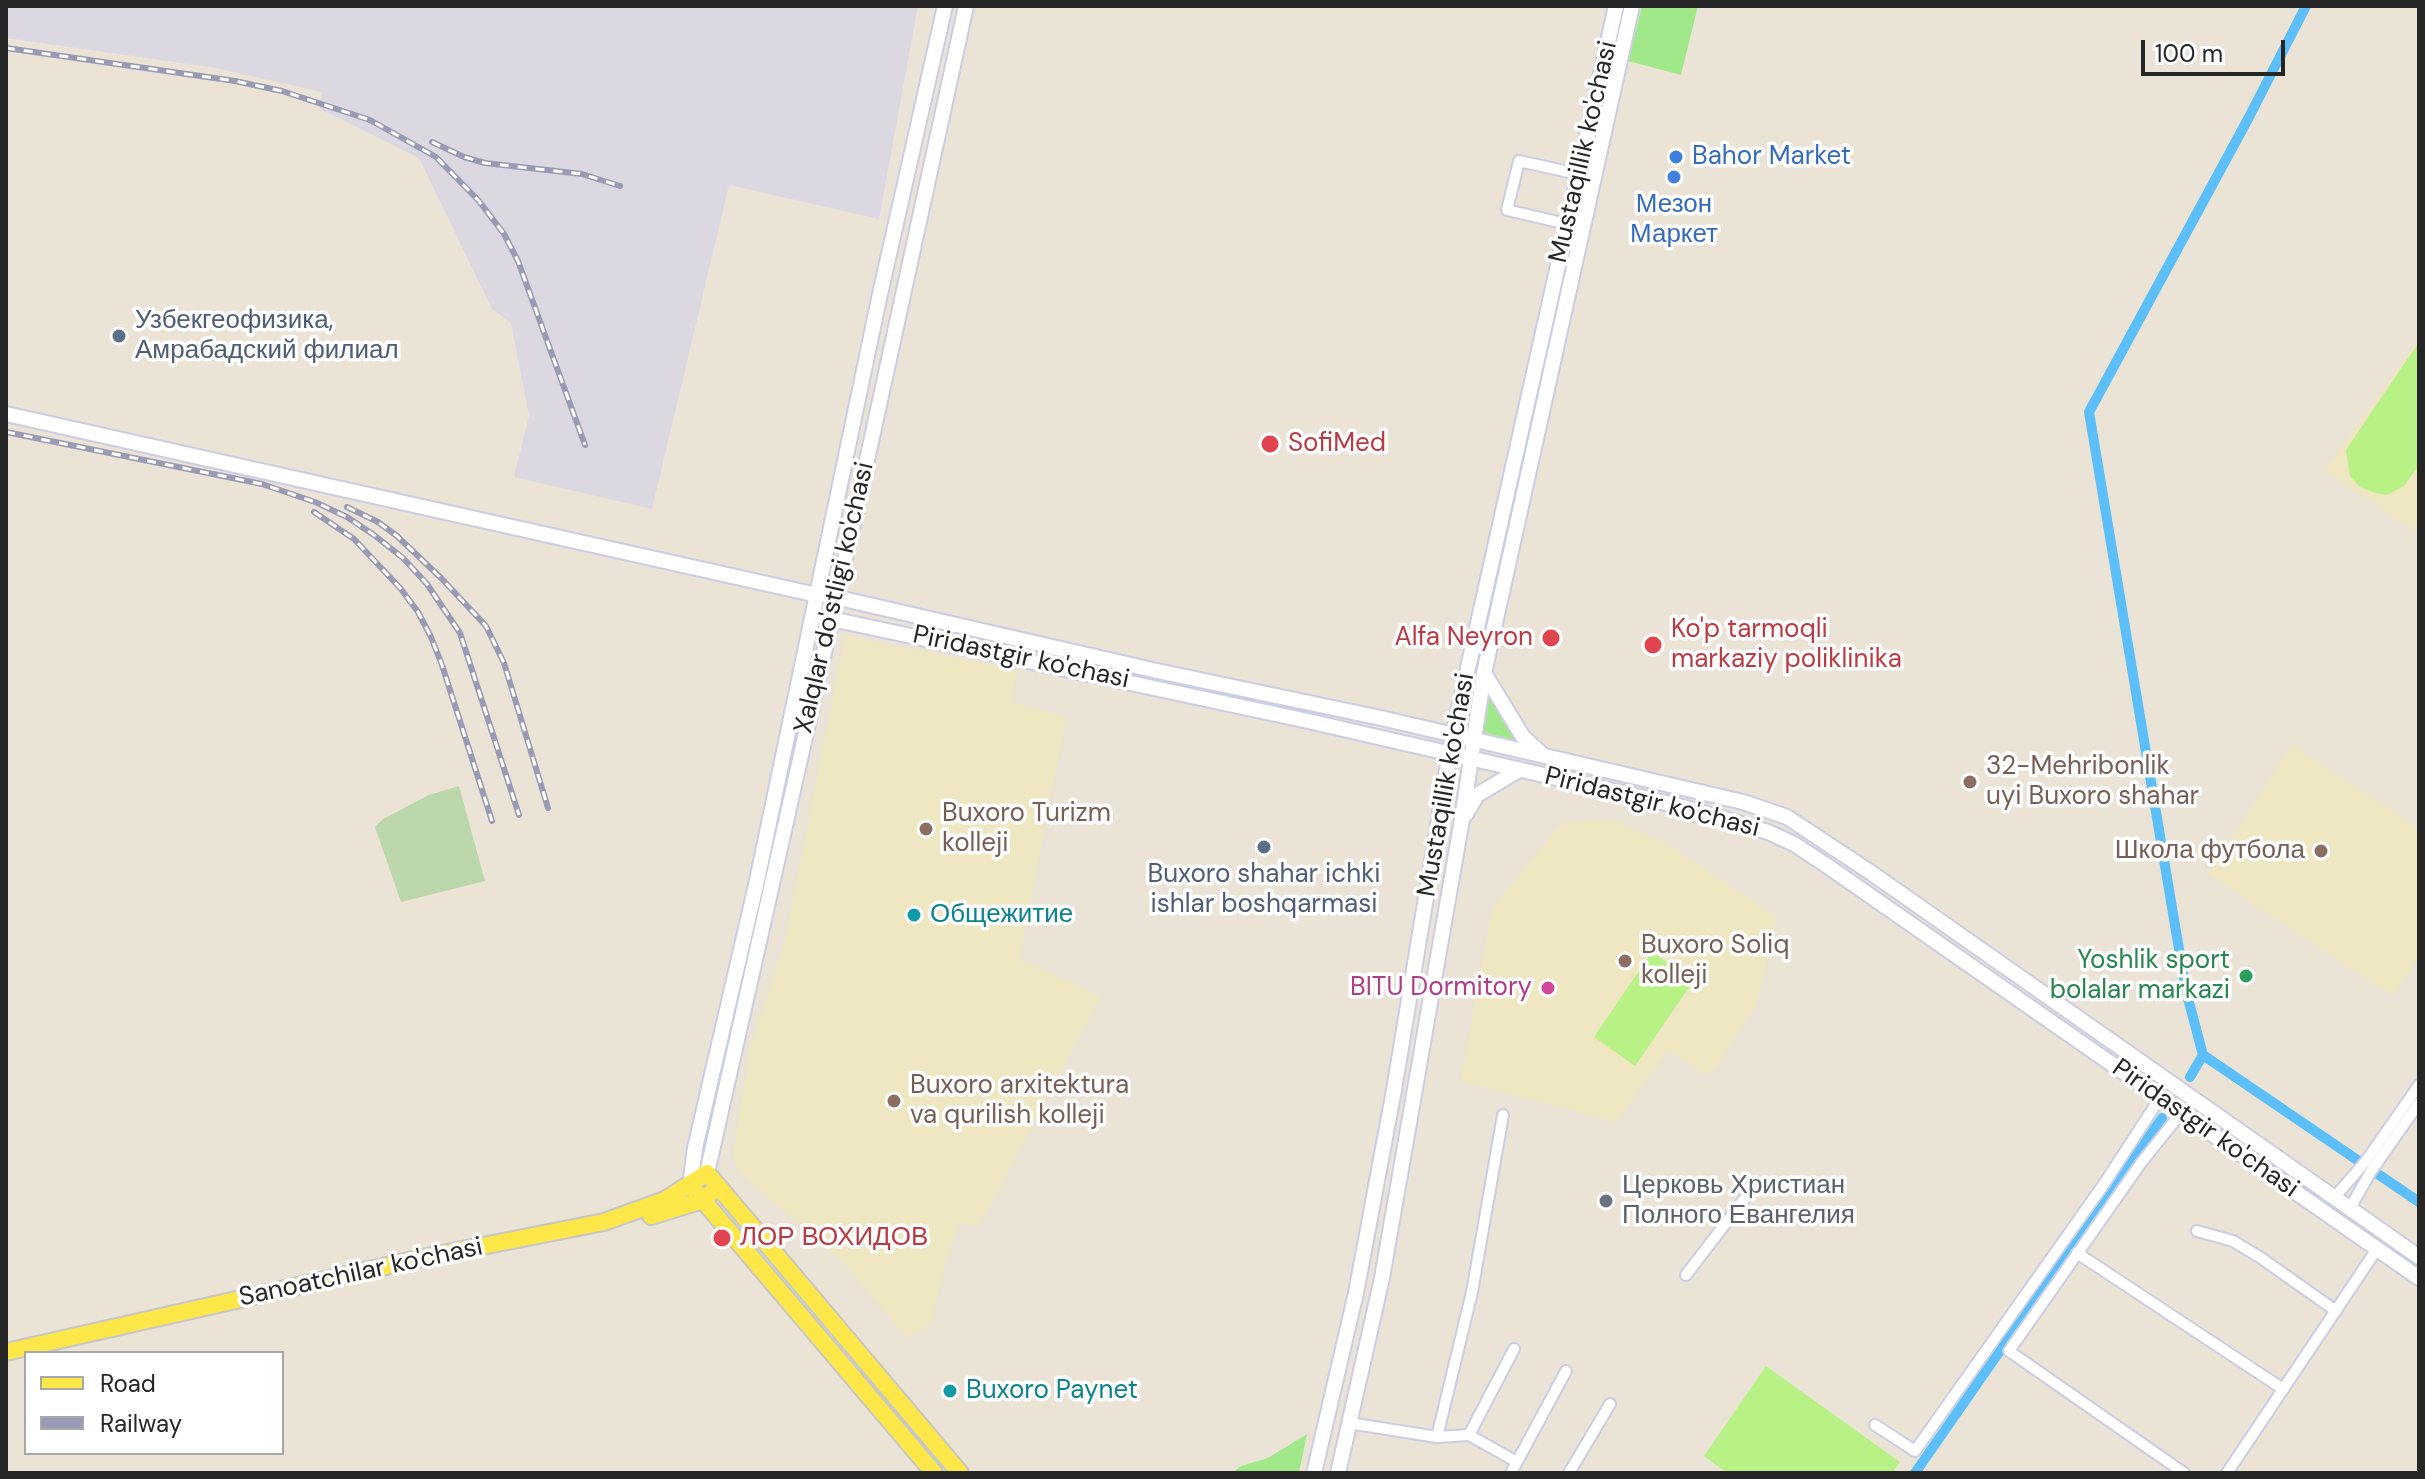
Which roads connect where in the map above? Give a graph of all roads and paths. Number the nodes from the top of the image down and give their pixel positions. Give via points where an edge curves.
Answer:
1 (945, 6) edge
2 (966, 6) edge
3 (1616, 6) edge
4 (1632, 6) edge
5 (1608, 43) junction
6 (1623, 47) junction
7 (1578, 174) junction
8 (1567, 224) junction
9 (1551, 337) junction
10 (6, 414) edge
11 (1503, 552) junction
12 (817, 594) junction
13 (835, 597) junction
14 (813, 615) junction
15 (831, 617) junction
16 (1157, 671) junction
17 (1484, 673) junction
18 (1154, 688) junction
19 (1453, 735) junction
20 (1472, 740) junction
21 (1449, 754) junction
22 (1544, 756) junction
23 (1469, 759) junction
24 (1519, 770) junction
25 (1461, 825) junction
26 (1836, 848) junction
27 (1826, 865) junction
28 (2171, 1084) junction
29 (2419, 1085) edge
30 (2160, 1098) junction
31 (2419, 1103) edge
32 (2181, 1113) junction
33 (1503, 1115) dead end
34 (1385, 1136) junction
35 (1406, 1141) junction
36 (2368, 1167) junction
37 (707, 1173) junction
38 (1755, 1185) dead end
39 (690, 1186) junction
40 (718, 1187) junction
41 (2334, 1198) junction
42 (703, 1200) junction
43 (2350, 1208) junction
44 (2197, 1231) dead end
45 (2377, 1249) junction
46 (2077, 1253) junction
47 (2419, 1257) edge
48 (1686, 1275) dead end
49 (2419, 1278) edge
50 (2336, 1311) junction
51 (1514, 1349) dead end
52 (47, 1351) edge
53 (6, 1352) edge
54 (1566, 1371) dead end
55 (2283, 1389) junction
56 (1610, 1404) dead end
57 (1330, 1405) junction
58 (1351, 1417) junction
59 (1875, 1425) dead end
60 (1469, 1435) junction
61 (1437, 1437) junction
62 (1517, 1462) junction
63 (934, 1473) edge
64 (960, 1473) edge
65 (1314, 1473) edge
66 (1338, 1473) edge
67 (1511, 1473) edge
68 (1569, 1473) edge
69 (2184, 1473) edge
70 (2227, 1473) edge

1 - 12 main road, Xalqlar do'stligi ko'chasi
2 - 13 main road, Xalqlar do'stligi ko'chasi
3 - 5 main road, Mustaqillik ko'chasi
4 - 6 main road, Mustaqillik ko'chasi
5 - 6 main road
5 - 7 main road, Mustaqillik ko'chasi
6 - 9 main road, Mustaqillik ko'chasi
7 - 8 main road, Mustaqillik ko'chasi
7 - 8 street via 1519,161 1507,210
8 - 9 main road, Mustaqillik ko'chasi
9 - 11 main road, Mustaqillik ko'chasi
10 - 12 main road, Piridastgir ko'chasi
11 - 17 main road, Mustaqillik ko'chasi
11 - 19 main road, Mustaqillik ko'chasi
12 - 13 main road, Piridastgir ko'chasi
12 - 14 main road, Xalqlar do'stligi ko'chasi
13 - 15 main road, Xalqlar do'stligi ko'chasi
13 - 16 main road, Piridastgir ko'chasi
14 - 15 main road, Piridastgir ko'chasi
14 - 39 main road, Xalqlar do'stligi ko'chasi
15 - 18 main road, Piridastgir ko'chasi
15 - 37 main road, Xalqlar do'stligi ko'chasi
16 - 18 main road
16 - 19 main road, Piridastgir ko'chasi
17 - 20 main road, Mustaqillik ko'chasi
17 - 22 main road via 1523,737
18 - 21 main road, Piridastgir ko'chasi
19 - 20 main road, Piridastgir ko'chasi
19 - 21 main road, Mustaqillik ko'chasi
20 - 22 main road, Piridastgir ko'chasi
20 - 23 main road, Mustaqillik ko'chasi
21 - 23 main road, Piridastgir ko'chasi
21 - 34 main road, Mustaqillik ko'chasi
22 - 26 main road, Piridastgir ko'chasi via 1743,802 1787,817
23 - 24 main road, Piridastgir ko'chasi
23 - 25 main road, Mustaqillik ko'chasi
24 - 25 main road via 1477,795
24 - 27 main road, Piridastgir ko'chasi via 1736,820 1794,844
25 - 35 main road, Mustaqillik ko'chasi
26 - 27 main road
26 - 28 main road, Piridastgir ko'chasi
27 - 30 main road, Piridastgir ko'chasi
28 - 30 main road
28 - 41 main road, Piridastgir ko'chasi
29 - 36 street
30 - 32 main road, Piridastgir ko'chasi
30 - 59 street via 1915,1451
31 - 36 street
32 - 45 main road, Piridastgir ko'chasi
32 - 46 street
33 - 61 street via 1472,1292
34 - 35 main road
34 - 57 main road, Mustaqillik ko'chasi
35 - 58 main road, Mustaqillik ko'chasi
36 - 41 street
36 - 43 street
37 - 39 main road, Sanoatchilar ko'chasi
37 - 40 main road
38 - 48 street
39 - 42 main road
39 - 53 main road, Sanoatchilar ko'chasi via 648,1208 604,1222
40 - 42 main road, Sanoatchilar ko'chasi
40 - 64 main road
41 - 43 main road, Piridastgir ko'chasi
42 - 52 main road, Sanoatchilar ko'chasi via 600,1230
42 - 63 main road
43 - 47 main road, Piridastgir ko'chasi
44 - 50 street via 2242,1247
45 - 49 main road, Piridastgir ko'chasi
45 - 50 street
46 - 55 street
46 - 69 street via 2009,1351
50 - 55 street
51 - 60 street
54 - 62 street
55 - 70 street
56 - 68 street
57 - 58 main road
57 - 65 main road, Mustaqillik ko'chasi
58 - 61 street
58 - 66 main road, Mustaqillik ko'chasi
60 - 61 street
60 - 62 street
62 - 67 street

